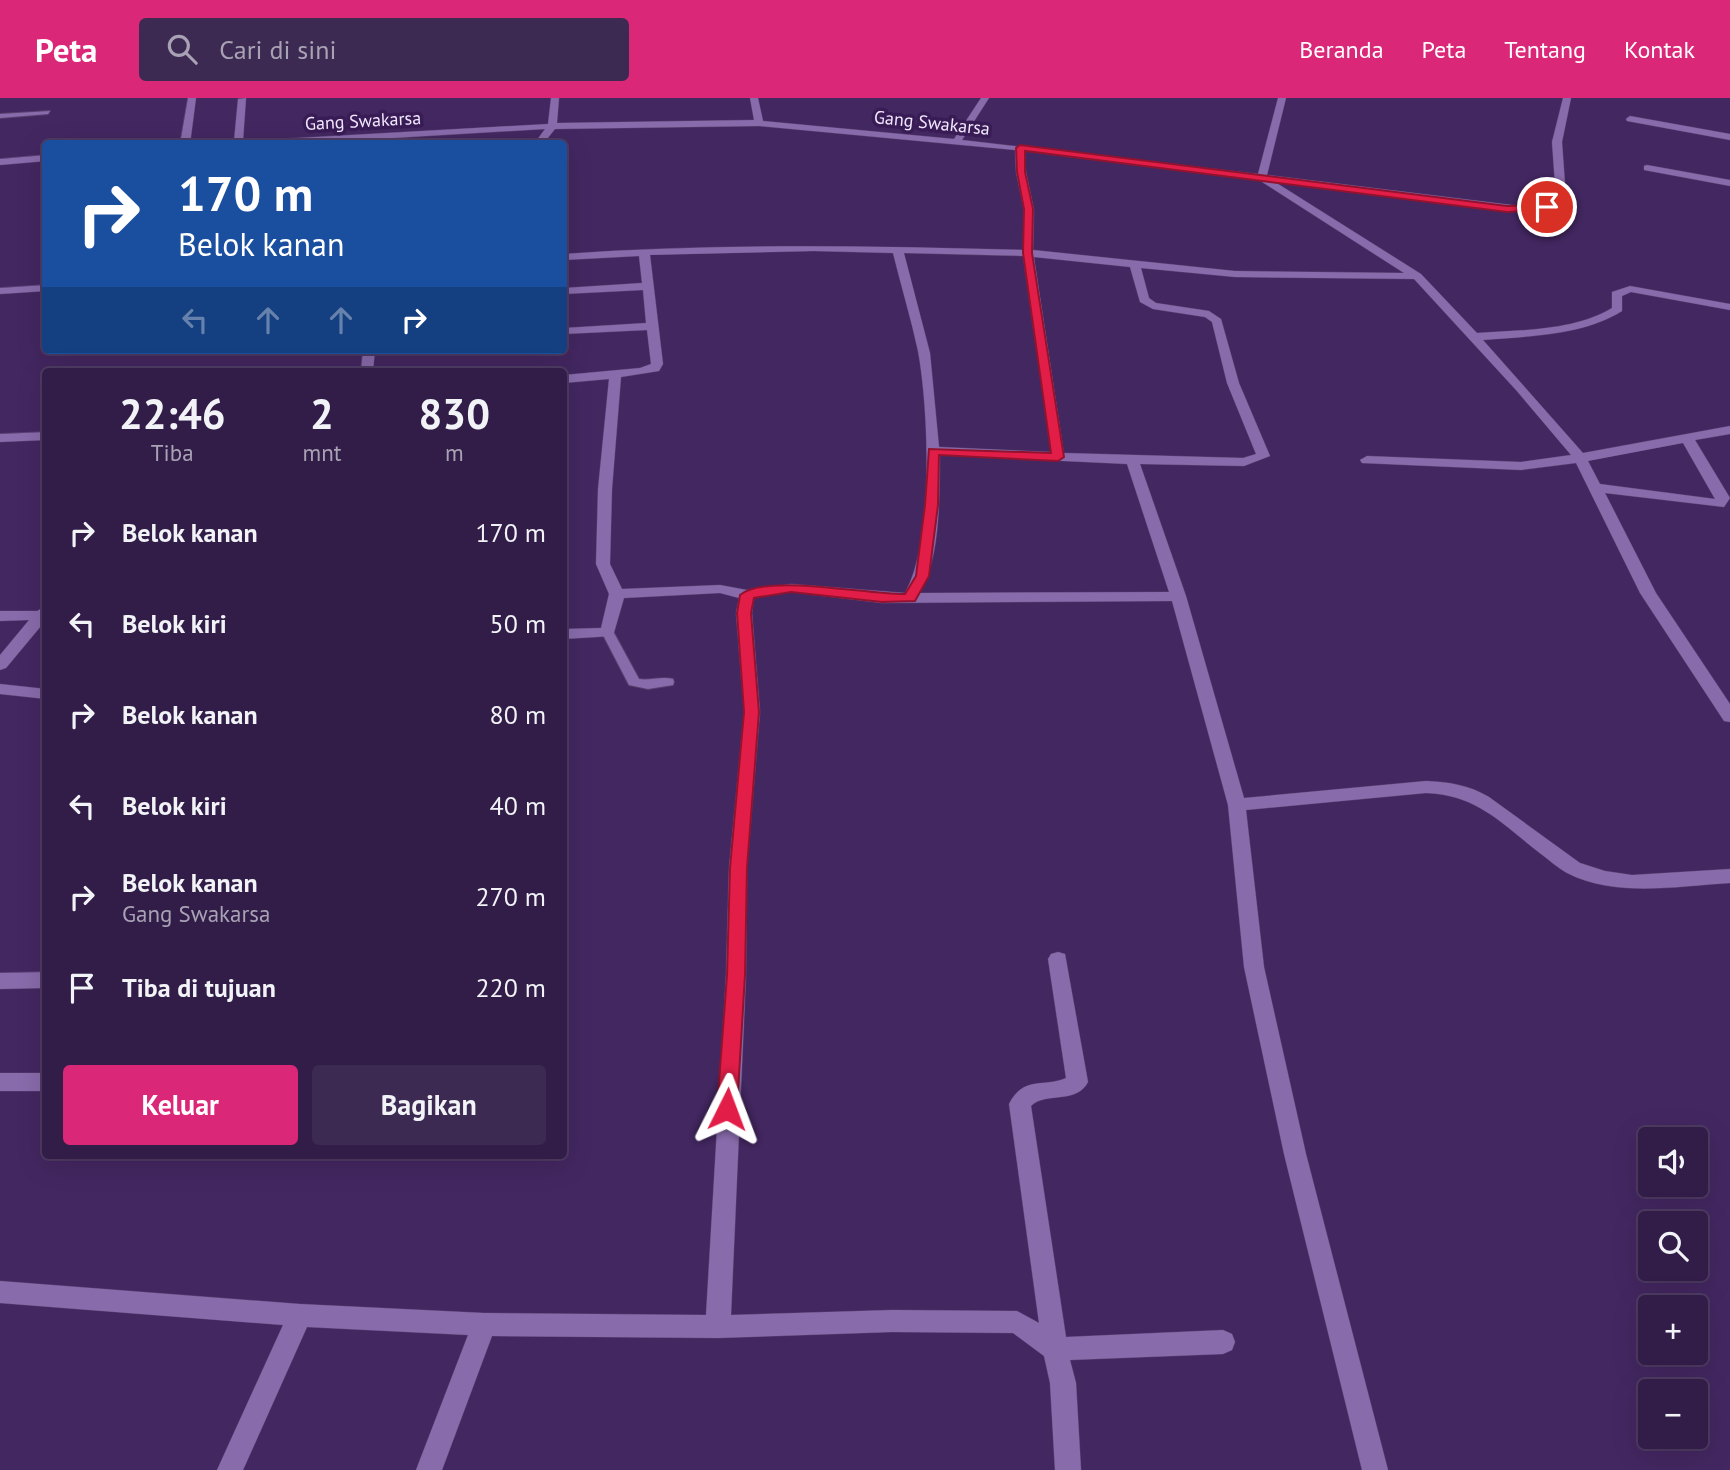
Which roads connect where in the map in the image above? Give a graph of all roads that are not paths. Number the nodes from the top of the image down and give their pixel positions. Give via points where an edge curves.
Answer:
1 (192, 98) edge
2 (555, 98) edge
3 (754, 98) edge
4 (985, 98) edge
5 (1282, 98) edge
6 (1567, 98) edge
7 (242, 99) edge
8 (48, 112) dead end
9 (0, 116) edge
10 (1630, 119) dead end
11 (759, 123) junction
12 (552, 125) junction
13 (1730, 137) edge
14 (186, 140) edge
15 (236, 140) edge
16 (289, 140) edge
17 (541, 140) edge
18 (957, 141) junction
19 (1020, 148) junction
20 (42, 158) edge
21 (0, 162) edge
22 (1647, 168) dead end
23 (1262, 178) junction
24 (1730, 183) edge
25 (898, 251) junction
26 (643, 253) junction
27 (1028, 253) junction
28 (567, 257) edge
29 (1134, 263) junction
30 (1418, 275) junction
31 (646, 286) junction
32 (42, 288) edge
33 (0, 291) edge
34 (567, 291) edge
35 (1730, 307) edge
36 (652, 326) junction
37 (567, 331) edge
38 (1473, 337) junction
39 (615, 375) junction
40 (567, 379) edge
41 (1730, 430) edge
42 (42, 436) edge
43 (0, 438) edge
44 (1687, 438) junction
45 (933, 451) junction
46 (1058, 457) junction
47 (1580, 458) junction
48 (1132, 460) junction
49 (1367, 460) dead end
50 (1596, 488) junction
51 (617, 594) junction
52 (747, 595) junction
53 (1178, 596) junction
54 (910, 598) junction
55 (42, 614) edge
56 (0, 616) edge
57 (42, 616) edge
58 (608, 633) junction
59 (567, 634) edge
60 (0, 665) edge
61 (668, 682) dead end
62 (0, 689) edge
63 (42, 694) edge
64 (1730, 717) edge
65 (1237, 805) junction
66 (1730, 876) edge
67 (1058, 959) dead end
68 (42, 980) edge
69 (0, 982) edge
70 (0, 1082) edge
71 (42, 1082) edge
72 (0, 1292) edge
73 (300, 1315) junction
74 (484, 1324) junction
75 (718, 1326) junction
76 (1223, 1342) dead end
77 (1055, 1349) junction
78 (230, 1470) edge
79 (429, 1470) edge
80 (1068, 1470) edge
81 (1375, 1470) edge

1 - 14 street
2 - 12 street
3 - 11 street
4 - 18 street
5 - 23 street
6 - 23 street, Gang Swakarsa via 1557,142 1561,198 1547,207 1507,209
7 - 15 street
8 - 9 lane
10 - 13 street
11 - 12 street, Gang Swakarsa
11 - 18 street, Gang Swakarsa
12 - 16 street, Gang Swakarsa
12 - 17 street
18 - 19 street, Gang Swakarsa
19 - 23 street, Gang Swakarsa
19 - 27 street via 1029,209
20 - 21 street
22 - 24 street
23 - 30 street
25 - 26 street
25 - 27 street
25 - 45 street via 924,352
26 - 28 street
26 - 31 street
27 - 29 street
27 - 46 street
29 - 30 street via 1247,274
29 - 48 street via 1144,300 1153,306 1209,314 1217,321 1233,383 1263,456 1244,462
30 - 38 street
31 - 34 street
31 - 36 street
32 - 33 street
35 - 38 street via 1630,289 1616,294 1618,309 1609,315 1553,330
36 - 37 street
36 - 39 street via 655,368
38 - 47 street
39 - 40 street
39 - 51 street via 603,564
41 - 44 street
42 - 43 street
44 - 47 street
44 - 50 street via 1723,498 1719,504
45 - 46 street
45 - 54 street via 932,505 922,576
46 - 48 street
47 - 49 street via 1521,466
47 - 50 street
48 - 53 street
50 - 64 street via 1648,593
51 - 52 street via 720,589
51 - 58 street
52 - 54 street via 791,588
52 - 75 street via 744,613 752,712 738,868
53 - 54 street
53 - 65 street
55 - 56 street
57 - 60 street
58 - 59 street
58 - 61 lane via 634,682
62 - 63 street
65 - 66 street via 1426,787 1451,789 1483,801 1573,868 1604,878 1632,882
65 - 81 street via 1254,967 1295,1154
67 - 77 street via 1077,1082 1062,1091 1034,1090 1020,1104
68 - 69 street
70 - 71 street
72 - 73 street
73 - 74 street
73 - 78 street
74 - 75 street
74 - 79 street
75 - 77 street via 1017,1322
76 - 77 street
77 - 80 street via 1063,1383

